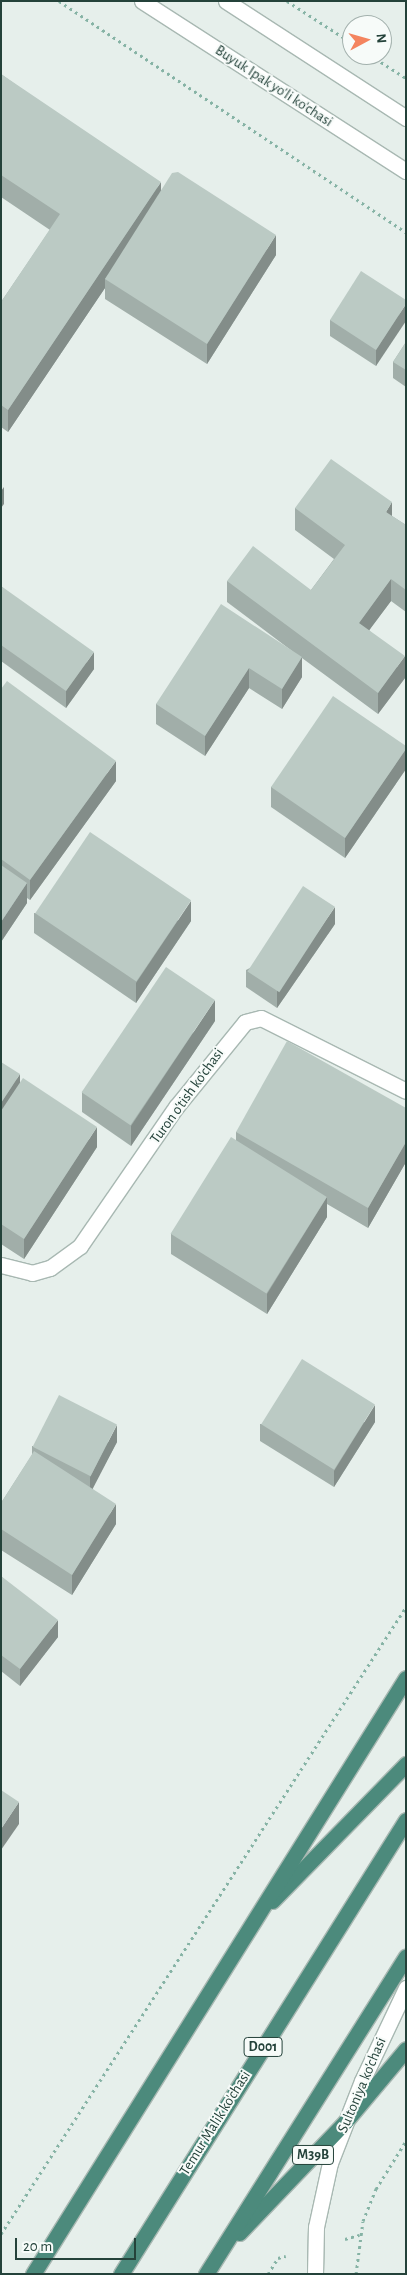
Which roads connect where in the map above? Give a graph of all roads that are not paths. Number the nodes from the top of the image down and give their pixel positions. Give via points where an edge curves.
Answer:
1 (142, 1) edge
2 (226, 1) edge
3 (406, 118) edge
4 (406, 172) edge
5 (406, 1091) edge
6 (1, 1265) edge
7 (406, 1678) edge
8 (406, 1764) edge
9 (406, 1820) edge
10 (252, 1921) junction
11 (406, 1957) edge
12 (406, 1988) edge
13 (406, 2048) edge
14 (345, 2122) junction
15 (216, 2258) junction
16 (34, 2274) edge
17 (121, 2274) edge
18 (206, 2274) edge
19 (315, 2274) edge

1 - 4 street, Buyuk Ipak yo'li ko'chasi
2 - 3 street
5 - 6 street, Turon o'tish ko'chasi via 261,1018 246,1022 176,1107 80,1246 67,1258 32,1273
7 - 10 highway
8 - 10 highway
9 - 17 highway, Temur Malik ko'chasi / D001
10 - 16 highway
11 - 15 highway
12 - 14 street, Sultoniya ko'chasi
13 - 14 highway, M39B
14 - 15 highway, M39B
14 - 19 street, Sultoniya ko'chasi via 319,2206
15 - 18 highway

